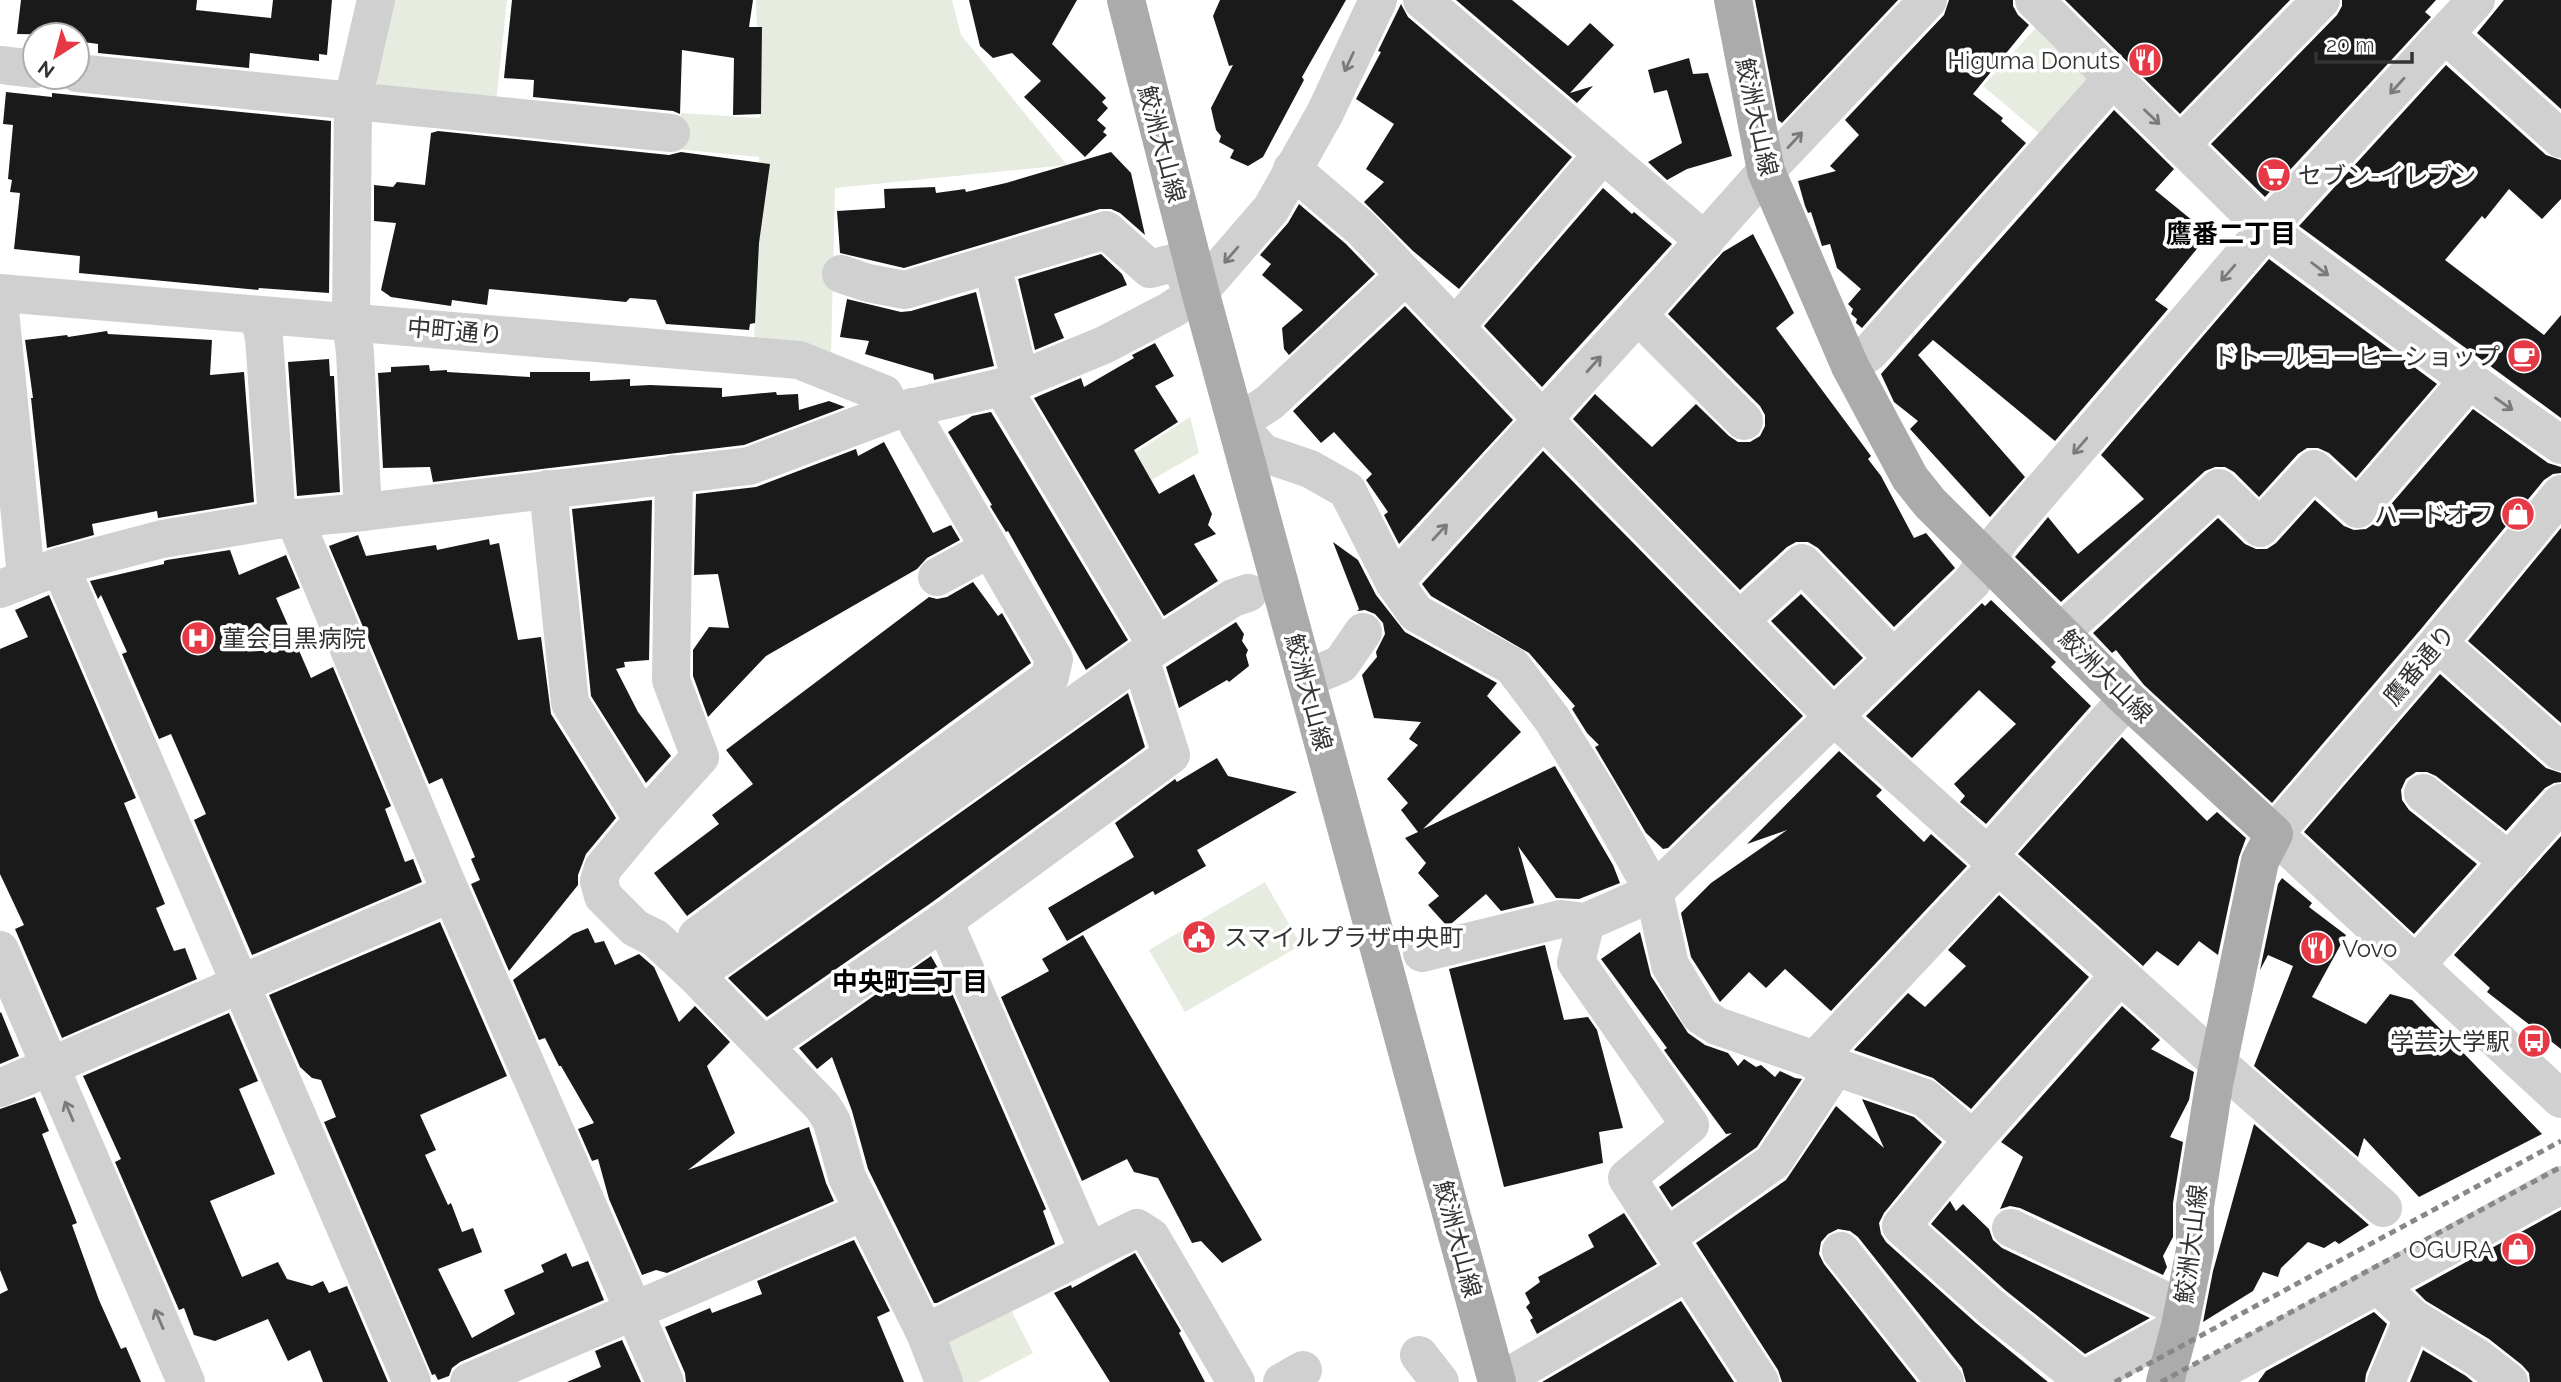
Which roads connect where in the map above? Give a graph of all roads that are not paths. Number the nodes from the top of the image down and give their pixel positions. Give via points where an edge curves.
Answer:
1 (376, 0) edge
2 (1126, 0) edge
3 (1378, 0) edge
4 (1422, 0) edge
5 (1733, 0) edge
6 (1928, 0) edge
7 (2034, 0) edge
8 (2321, 0) edge
9 (2458, 12) edge
10 (0, 65) edge
11 (21, 67) edge
12 (91, 74) edge
13 (2112, 79) junction
14 (353, 100) junction
15 (671, 132) dead end
16 (2561, 139) edge
17 (2180, 145) junction
18 (1603, 154) junction
19 (1292, 169) junction
20 (1766, 171) junction
21 (2266, 229) junction
22 (1705, 241) junction
23 (992, 264) junction
24 (841, 274) dead end
25 (1406, 275) junction
26 (0, 293) edge
27 (1196, 294) junction
28 (0, 310) edge
29 (1638, 315) junction
30 (259, 316) junction
31 (351, 323) junction
32 (1455, 327) junction
33 (1850, 366) junction
34 (2469, 380) junction
35 (1011, 384) junction
36 (903, 410) junction
37 (1543, 420) junction
38 (1744, 421) dead end
39 (1237, 424) junction
40 (2561, 444) edge
41 (674, 474) junction
42 (548, 488) junction
43 (2561, 494) edge
44 (363, 512) junction
45 (286, 519) junction
46 (989, 549) junction
47 (1986, 558) junction
48 (937, 577) dead end
49 (29, 578) edge
50 (1394, 582) junction
51 (1248, 593) dead end
52 (1740, 620) junction
53 (1363, 632) dead end
54 (2061, 632) junction
55 (2438, 643) junction
56 (1148, 652) junction
57 (1893, 659) junction
58 (1306, 679) junction
59 (2127, 699) junction
60 (1834, 717) junction
61 (2561, 752) edge
62 (2423, 793) dead end
63 (2561, 803) edge
64 (643, 820) junction
65 (2274, 834) junction
66 (1993, 860) junction
67 (2510, 862) junction
68 (1654, 892) junction
69 (451, 893) junction
70 (944, 921) junction
71 (1586, 922) junction
72 (697, 936) dead end
73 (0, 950) edge
74 (1422, 953) dead end
75 (2416, 965) junction
76 (695, 975) junction
77 (2120, 975) junction
78 (241, 985) junction
79 (765, 1045) junction
80 (2218, 1063) junction
81 (1825, 1065) junction
82 (50, 1066) junction
83 (2555, 1080) edge
84 (0, 1087) edge
85 (1973, 1140) junction
86 (2561, 1185) edge
87 (2384, 1208) dead end
88 (863, 1212) junction
89 (2011, 1228) dead end
90 (1667, 1237) junction
91 (1088, 1250) junction
92 (1841, 1251) dead end
93 (1688, 1270) junction
94 (2379, 1286) junction
95 (634, 1312) junction
96 (2181, 1318) junction
97 (2413, 1318) junction
98 (925, 1333) junction
99 (2081, 1381) edge
100 (187, 1382) edge
101 (412, 1382) edge
102 (469, 1382) edge
103 (665, 1382) edge
104 (944, 1382) edge
105 (1236, 1382) edge
106 (1498, 1382) edge
107 (1760, 1382) edge
108 (1945, 1382) edge
109 (2165, 1382) edge
110 (2200, 1382) edge
111 (2386, 1382) edge
112 (2509, 1382) edge

1 - 14 street
2 - 27 main road, 鮫洲大山線
3 -> 19 street via 1325,113
4 - 18 street
5 - 20 main road, 鮫洲大山線
20 -> 6 street
7 - 13 street
8 - 17 street
9 - 16 street
9 -> 21 street
10 - 11 street
12 - 14 street
13 -> 17 street
13 - 33 street via 1870,352
14 - 15 street
14 - 31 street
17 - 21 street
18 - 22 street
18 - 32 street
19 - 25 street via 1361,228
19 -> 27 street via 1271,209
20 - 22 street
20 - 33 main road, 鮫洲大山線
21 -> 34 street
21 -> 47 street
22 - 29 street
23 - 24 street via 905,290
23 - 27 street via 1106,230 1150,269 1181,261
23 - 35 street
25 - 32 street
25 - 39 street via 1270,402
26 - 30 street, 中町通り
27 - 35 street via 1104,345
27 - 39 main road, 鮫洲大山線
28 - 49 street
37 -> 29 street
29 - 38 street
30 - 31 street, 中町通り
30 - 45 street
31 - 36 street, 中町通り via 799,360 884,394
31 - 44 street
32 - 37 street
33 - 47 main road, 鮫洲大山線 via 1910,478
34 -> 40 street
34 - 54 street via 2358,509 2314,468 2260,528 2219,488
35 - 36 street
35 - 56 street
36 - 41 street via 749,466
36 - 46 street via 918,425
50 -> 37 street
37 - 52 street
39 - 50 street via 1263,453 1310,469 1347,490
39 - 58 main road, 鮫洲大山線
41 - 42 street
41 - 64 street via 671,680 700,757
42 - 44 street
42 - 64 street via 570,704
43 - 55 street, 鷹番通り
44 - 45 street
45 - 49 street via 162,539
45 - 69 street
46 - 48 street
46 - 72 street via 1054,659 1050,677
47 - 54 main road, 鮫洲大山線
47 - 57 street via 1972,582
49 - 78 street
50 - 68 street via 1416,613 1512,666 1552,719
51 - 56 street via 1233,597
52 - 57 street via 1802,563
52 - 60 street
53 - 58 street via 1341,664
54 - 59 main road, 鮫洲大山線
55 - 61 street
55 - 65 street, 鷹番通り
56 - 70 street via 1171,755
56 - 76 street
57 - 60 street
58 - 106 main road, 鮫洲大山線
59 - 65 main road, 鮫洲大山線
59 - 66 street
60 - 66 street
60 - 68 street
62 - 67 street
63 - 67 street
64 - 76 street via 603,868 599,881 603,896
65 - 75 street
65 - 80 main road, 鮫洲大山線 via 2260,861
66 - 77 street
66 - 81 street
67 - 75 street
68 - 71 street
68 - 81 street via 1670,965 1700,1015 1717,1026
69 - 78 street
69 - 95 street
70 - 79 street
70 - 91 street
71 - 74 street via 1561,919
71 - 90 street via 1576,961 1690,1125 1627,1178
73 - 82 street
75 - 83 street
76 - 79 street
77 - 80 street
77 - 85 street
78 - 82 street
78 - 101 street
79 - 88 street via 832,1122 846,1177
80 - 87 street
80 - 96 main road, 鮫洲大山線 via 2194,1206 2195,1250
81 - 85 street via 1925,1098
81 - 90 street via 1773,1162
82 - 84 street
100 -> 82 street
85 - 99 street via 1901,1226
86 - 94 street
88 - 95 street
88 - 98 street
89 - 96 street
90 - 93 street
91 - 98 street
91 - 105 street via 1137,1228 1144,1230
92 - 108 street
93 - 106 street
93 - 107 street
94 - 97 street
94 - 110 street
95 - 102 street
95 - 103 street
96 - 99 street
96 - 109 main road, 鮫洲大山線
97 - 111 street
97 - 112 street
98 - 104 street

